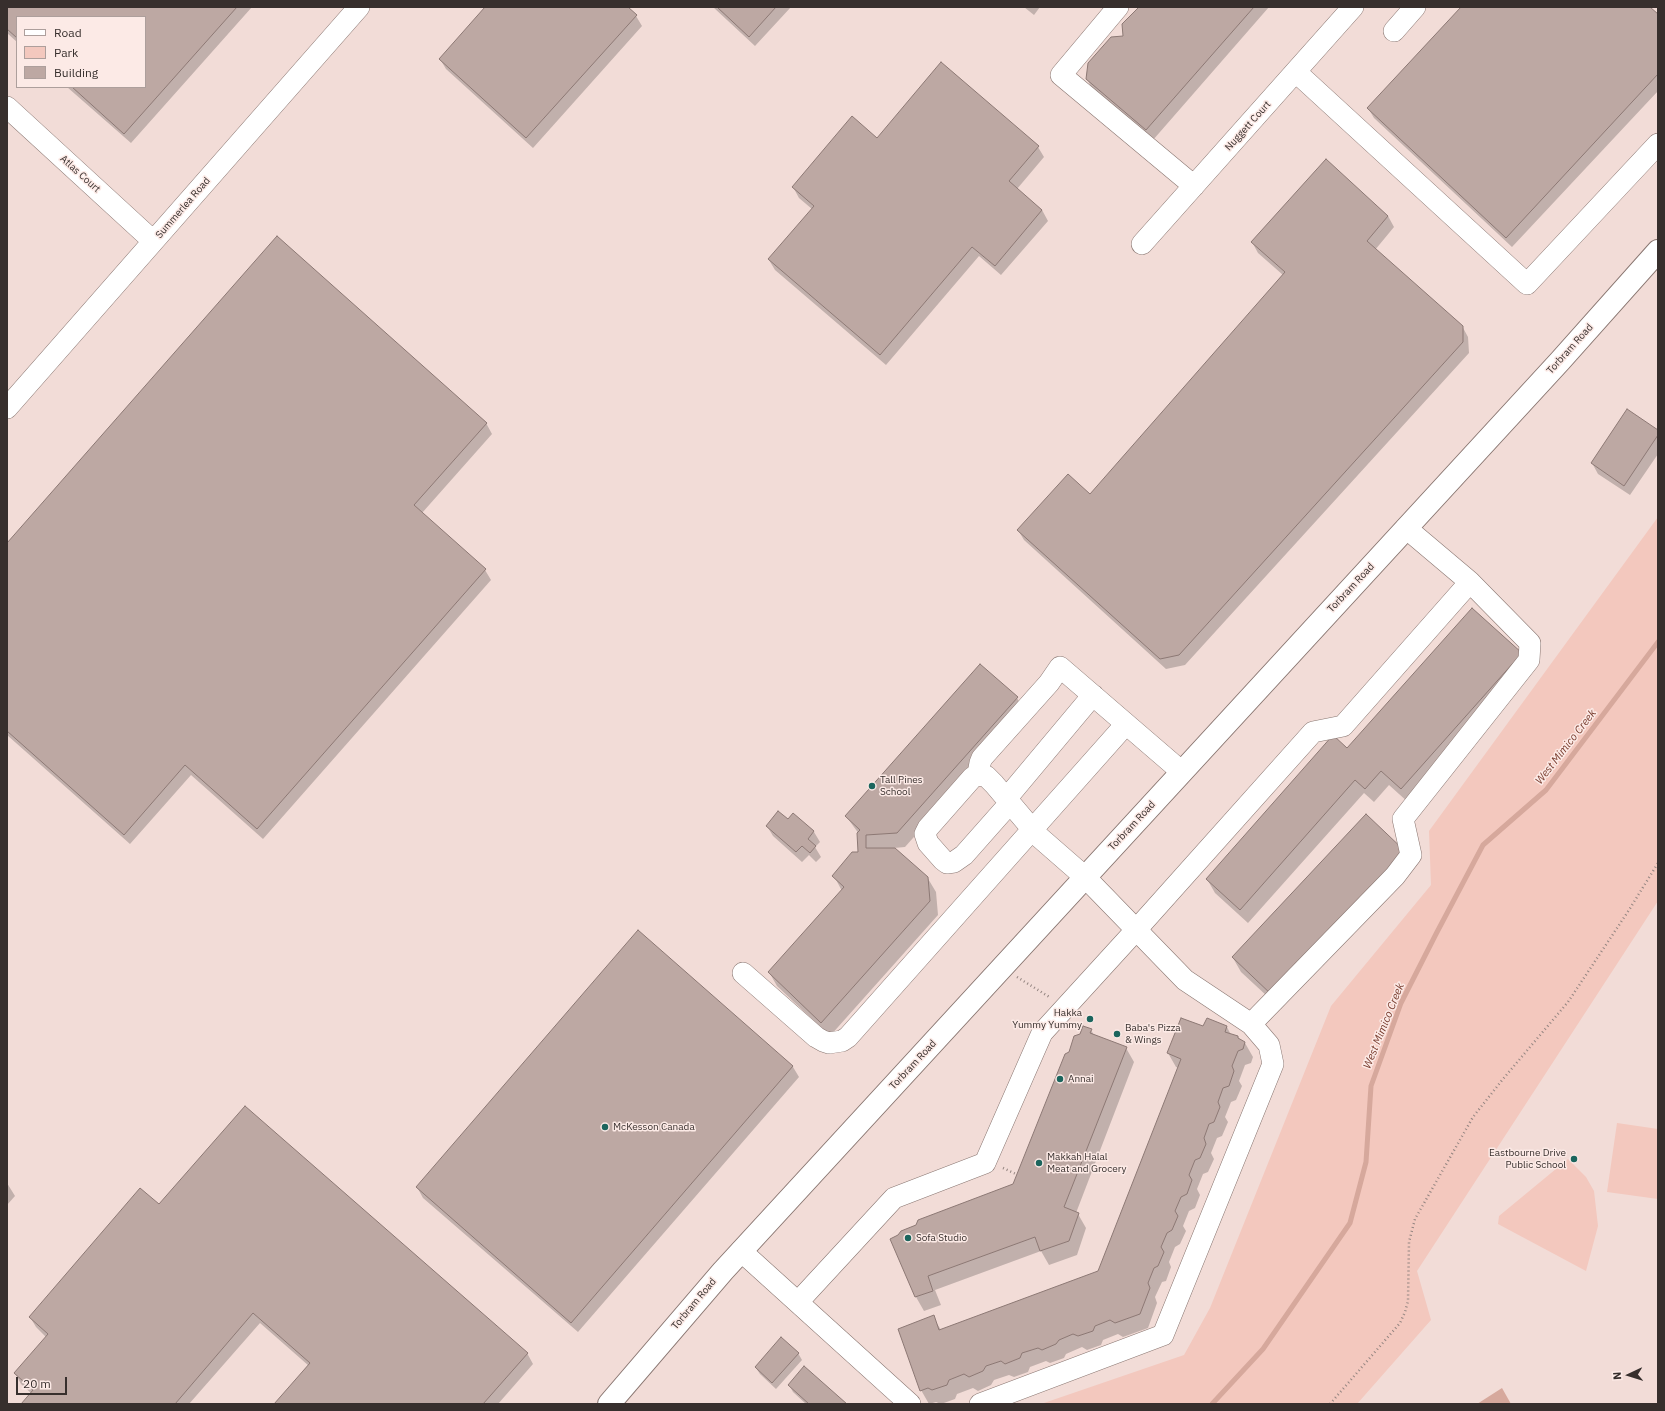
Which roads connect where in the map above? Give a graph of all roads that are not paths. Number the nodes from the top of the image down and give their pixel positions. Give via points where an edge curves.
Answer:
1 (359, 7) edge
2 (1118, 7) edge
3 (1353, 7) edge
4 (1415, 7) edge
5 (1394, 31) dead end
6 (1296, 72) junction
7 (7, 107) edge
8 (1658, 144) edge
9 (1194, 186) junction
10 (153, 241) junction
11 (1142, 244) dead end
12 (1658, 251) edge
13 (7, 408) edge
14 (1406, 528) junction
15 (1470, 582) junction
16 (1093, 695) junction
17 (1126, 724) junction
18 (1182, 772) junction
19 (978, 774) junction
20 (1008, 801) junction
21 (1033, 830) junction
22 (1085, 877) junction
23 (1136, 930) junction
24 (743, 973) dead end
25 (1251, 1024) junction
26 (741, 1251) junction
27 (798, 1302) junction
28 (609, 1404) edge
29 (910, 1404) edge
30 (980, 1404) edge

1 - 10 street, Summerlea Road
2 - 9 street via 1061,75
3 - 6 street, Nuggett Court
4 - 5 street
6 - 8 street via 1527,284
6 - 9 street, Nuggett Court
7 - 10 street, Atlas Court
9 - 11 street, Nuggett Court
10 - 13 street, Summerlea Road
12 - 14 main road, Torbram Road
14 - 15 street
14 - 18 main road, Torbram Road
15 - 23 street via 1343,726 1313,732
15 - 25 street via 1530,643 1529,660 1403,819 1411,855 1395,876
16 - 17 street
16 - 19 street via 1060,667 1049,683 982,758
16 - 20 street
17 - 18 street
17 - 21 street
18 - 22 main road, Torbram Road
19 - 20 street via 986,776
19 - 20 street via 925,834 928,843 943,860 947,863 954,862 964,855
20 - 21 street
21 - 22 street
21 - 24 street via 842,1041 829,1043 816,1037
22 - 23 street
22 - 26 main road, Torbram Road
23 - 25 street via 1185,980
23 - 27 street via 1042,1033 985,1163 894,1198
25 - 30 street via 1269,1045 1273,1064 1163,1335
26 - 27 street
26 - 28 main road, Torbram Road
27 - 29 street

